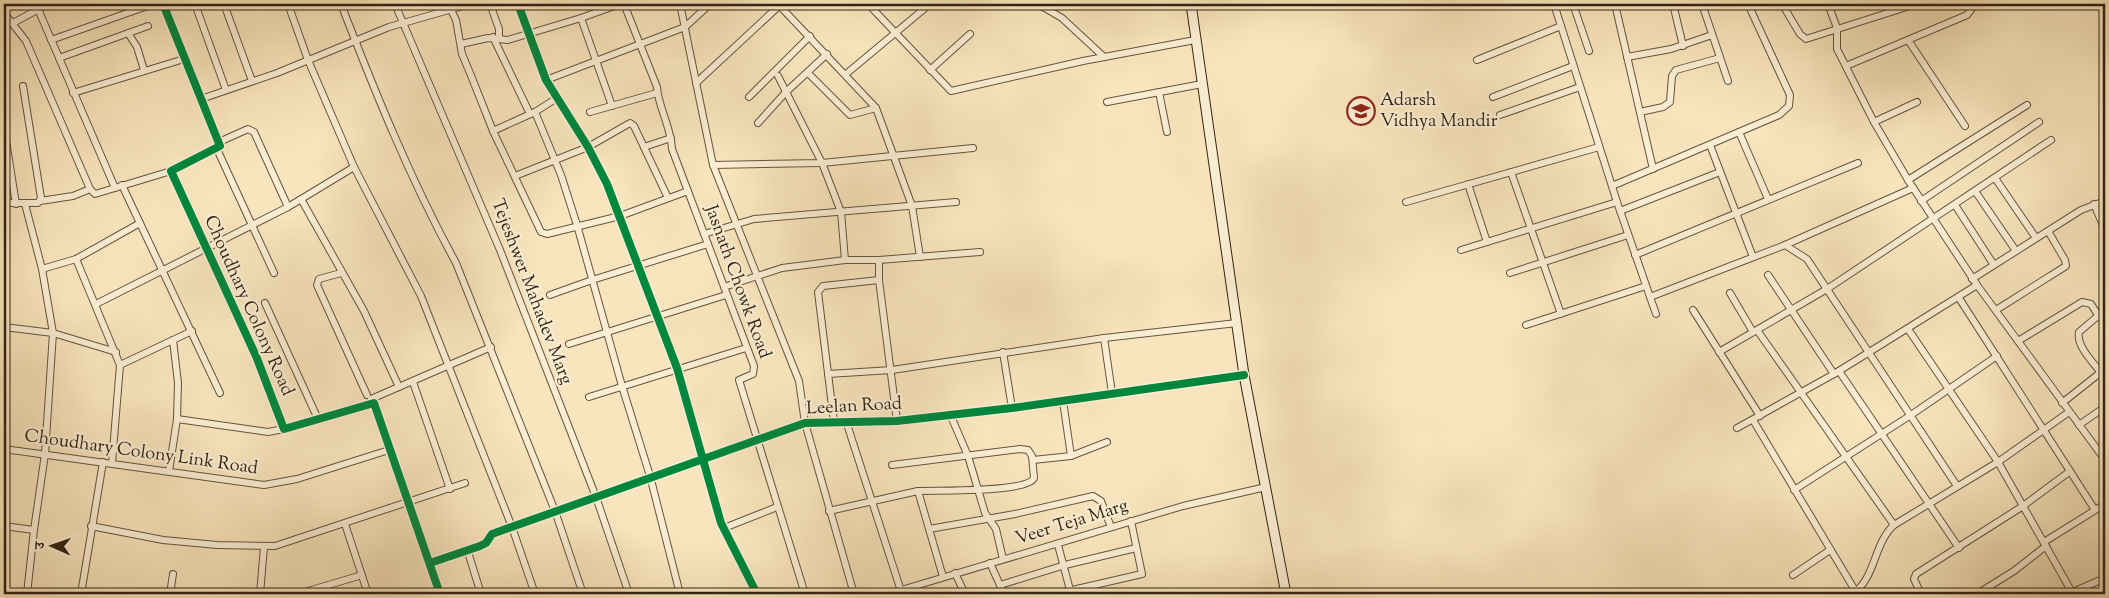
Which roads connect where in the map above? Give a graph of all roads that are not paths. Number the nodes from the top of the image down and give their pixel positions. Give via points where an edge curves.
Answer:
1 (48, 4) edge
2 (153, 4) edge
3 (163, 4) edge
4 (195, 4) edge
5 (224, 4) edge
6 (288, 4) edge
7 (341, 4) edge
8 (395, 4) edge
9 (470, 4) edge
10 (490, 4) edge
11 (518, 4) edge
12 (622, 4) edge
13 (680, 4) edge
14 (710, 4) edge
15 (779, 4) edge
16 (868, 4) edge
17 (930, 4) edge
18 (1038, 4) edge
19 (1190, 4) edge
20 (1554, 4) edge
21 (1574, 4) edge
22 (1615, 4) edge
23 (1673, 4) edge
24 (1702, 4) edge
25 (1748, 4) edge
26 (1782, 4) edge
27 (1828, 4) edge
28 (1916, 4) edge
29 (1971, 4) edge
30 (450, 6) edge
31 (36, 7) edge
32 (4, 13) edge
33 (582, 18) junction
34 (14, 23) junction
35 (4, 24) edge
36 (403, 24) junction
37 (148, 26) dead end
38 (1560, 26) junction
39 (685, 27) junction
40 (1837, 28) junction
41 (128, 33) junction
42 (896, 33) junction
43 (528, 34) junction
44 (970, 34) dead end
45 (1712, 35) junction
46 (810, 36) junction
47 (496, 38) junction
48 (51, 40) junction
49 (355, 40) junction
50 (1196, 40) junction
51 (1908, 40) junction
52 (461, 44) junction
53 (641, 45) junction
54 (1683, 46) junction
55 (1589, 51) dead end
56 (827, 54) junction
57 (1104, 57) junction
58 (1627, 57) junction
59 (59, 58) junction
60 (1720, 58) junction
61 (184, 59) junction
62 (308, 60) junction
63 (1477, 60) dead end
64 (597, 61) junction
65 (1573, 66) junction
66 (1846, 66) junction
67 (144, 70) junction
68 (930, 70) junction
69 (808, 73) junction
70 (846, 74) junction
71 (778, 76) dead end
72 (546, 80) junction
73 (252, 81) junction
74 (1728, 81) dead end
75 (696, 83) junction
76 (1202, 84) junction
77 (23, 86) dead end
78 (1580, 87) junction
79 (226, 90) junction
80 (952, 91) junction
81 (786, 92) junction
82 (1159, 92) junction
83 (74, 93) junction
84 (658, 93) junction
85 (944, 95) dead end
86 (749, 97) dead end
87 (1493, 97) dead end
88 (557, 98) junction
89 (201, 99) junction
90 (1107, 102) dead end
91 (1917, 102) dead end
92 (2027, 105) dead end
93 (612, 106) junction
94 (876, 108) junction
95 (590, 112) dead end
96 (1640, 112) junction
97 (533, 113) junction
98 (1500, 115) dead end
99 (1874, 122) junction
100 (2039, 122) dead end
101 (758, 123) dead end
102 (1965, 126) dead end
103 (4, 128) edge
104 (493, 131) junction
105 (1167, 132) dead end
106 (1739, 132) junction
107 (671, 138) junction
108 (2051, 140) dead end
109 (218, 145) junction
110 (1710, 145) junction
111 (588, 147) junction
112 (644, 147) junction
113 (1599, 147) junction
114 (973, 148) dead end
115 (894, 156) junction
116 (554, 159) junction
117 (822, 162) junction
118 (1858, 163) dead end
119 (713, 165) junction
120 (354, 168) junction
121 (1653, 169) junction
122 (171, 171) junction
123 (1511, 172) junction
124 (1720, 172) junction
125 (515, 176) junction
126 (1995, 178) junction
127 (1908, 180) junction
128 (1468, 184) junction
129 (122, 185) junction
130 (1612, 186) junction
131 (115, 188) junction
132 (1913, 188) junction
133 (90, 189) junction
134 (688, 191) junction
135 (1975, 191) junction
136 (668, 198) junction
137 (301, 199) junction
138 (1768, 199) junction
139 (40, 201) junction
140 (1921, 201) junction
141 (956, 202) dead end
142 (1406, 202) dead end
143 (1617, 202) junction
144 (2105, 202) edge
145 (4, 203) edge
146 (16, 204) junction
147 (25, 204) junction
148 (2094, 204) junction
149 (1955, 205) junction
150 (912, 206) junction
151 (288, 207) junction
152 (1620, 211) junction
153 (841, 212) junction
154 (1735, 212) junction
155 (620, 216) junction
156 (1933, 220) junction
157 (140, 223) junction
158 (736, 223) junction
159 (250, 225) junction
160 (577, 225) junction
161 (1531, 228) junction
162 (2105, 230) edge
163 (2048, 231) junction
164 (704, 234) junction
165 (1628, 235) junction
166 (2036, 238) junction
167 (1487, 242) junction
168 (708, 244) junction
169 (1785, 245) junction
170 (206, 246) junction
171 (1461, 250) dead end
172 (2016, 251) junction
173 (980, 252) dead end
174 (1635, 254) junction
175 (920, 257) junction
176 (1753, 257) junction
177 (76, 259) junction
178 (845, 260) junction
179 (879, 260) junction
180 (1543, 263) junction
181 (1994, 265) junction
182 (639, 266) junction
183 (42, 269) junction
184 (162, 270) junction
185 (274, 273) dead end
186 (341, 273) junction
187 (1510, 273) dead end
188 (759, 275) junction
189 (1768, 275) dead end
190 (1972, 279) junction
191 (592, 280) junction
192 (879, 280) junction
193 (1977, 285) junction
194 (1646, 286) junction
195 (724, 287) junction
196 (1827, 289) junction
197 (1730, 293) dead end
198 (550, 295) dead end
199 (726, 295) junction
200 (1650, 297) junction
201 (1959, 298) junction
202 (265, 303) dead end
203 (96, 304) junction
204 (1693, 310) dead end
205 (1790, 310) junction
206 (1996, 310) junction
207 (2105, 310) edge
208 (1561, 314) junction
209 (1656, 314) dead end
210 (2098, 315) junction
211 (659, 318) junction
212 (1237, 323) junction
213 (1526, 325) dead end
214 (4, 327) edge
215 (1908, 329) junction
216 (192, 331) junction
217 (1755, 331) junction
218 (53, 333) junction
219 (606, 333) junction
220 (1104, 338) junction
221 (173, 340) junction
222 (2018, 341) junction
223 (569, 344) dead end
224 (491, 347) junction
225 (746, 348) junction
226 (116, 352) junction
227 (1003, 352) junction
228 (1719, 352) junction
229 (1870, 352) junction
230 (1997, 356) junction
231 (120, 365) junction
232 (448, 366) junction
233 (677, 368) junction
234 (892, 370) junction
235 (2103, 371) edge
236 (1836, 373) junction
237 (828, 374) junction
238 (1244, 374) junction
239 (413, 382) junction
240 (622, 386) junction
241 (399, 387) junction
242 (1949, 390) junction
243 (220, 393) dead end
244 (1112, 393) junction
245 (1803, 393) junction
246 (589, 397) dead end
247 (1063, 401) junction
248 (2062, 403) junction
249 (2105, 407) edge
250 (1012, 408) junction
251 (2069, 412) junction
252 (950, 414) junction
253 (1911, 415) junction
254 (1760, 416) junction
255 (317, 417) dead end
256 (176, 419) junction
257 (1753, 420) junction
258 (846, 421) junction
259 (897, 421) junction
260 (834, 422) junction
261 (806, 423) junction
262 (2079, 425) junction
263 (1737, 428) dead end
264 (284, 429) junction
265 (2044, 430) junction
266 (1880, 435) junction
267 (757, 441) junction
268 (1107, 442) dead end
269 (4, 449) edge
270 (389, 450) junction
271 (45, 454) junction
272 (968, 456) junction
273 (1071, 456) junction
274 (1846, 457) junction
275 (702, 458) junction
276 (1033, 460) junction
277 (2105, 460) edge
278 (103, 462) junction
279 (1998, 462) junction
280 (112, 463) junction
281 (892, 465) dead end
282 (169, 471) junction
283 (2069, 472) junction
284 (650, 476) junction
285 (466, 483) dead end
286 (1957, 486) junction
287 (1266, 487) junction
288 (450, 489) junction
289 (978, 490) junction
290 (1794, 490) junction
291 (918, 491) junction
292 (596, 496) junction
293 (410, 503) junction
294 (872, 503) junction
295 (1928, 504) junction
296 (2105, 504) edge
297 (2023, 506) junction
298 (777, 507) junction
299 (2095, 510) junction
300 (555, 511) junction
301 (829, 511) junction
302 (988, 518) junction
303 (1131, 521) junction
304 (346, 524) junction
305 (1894, 525) junction
306 (4, 526) edge
307 (91, 526) junction
308 (1110, 526) junction
309 (512, 527) junction
310 (724, 528) junction
311 (929, 529) junction
312 (34, 530) junction
313 (1058, 544) junction
314 (2045, 544) junction
315 (264, 547) junction
316 (1136, 548) junction
317 (1959, 548) junction
318 (1830, 550) junction
319 (468, 552) junction
320 (1003, 559) junction
321 (430, 563) junction
322 (990, 563) junction
323 (1065, 565) junction
324 (955, 573) junction
325 (173, 574) dead end
326 (362, 575) junction
327 (1793, 575) dead end
328 (943, 577) junction
329 (2105, 578) edge
330 (1000, 585) junction
331 (1070, 590) junction
332 (902, 591) junction
333 (913, 591) edge
334 (1854, 593) edge
335 (28, 594) edge
336 (81, 594) edge
337 (170, 594) edge
338 (260, 594) edge
339 (298, 594) edge
340 (368, 594) edge
341 (440, 594) edge
342 (481, 594) edge
343 (535, 594) edge
344 (583, 594) edge
345 (629, 594) edge
346 (680, 594) edge
347 (757, 594) edge
348 (805, 594) edge
349 (854, 594) edge
350 (888, 594) edge
351 (965, 594) edge
352 (1004, 594) edge
353 (1055, 594) edge
354 (1286, 594) edge
355 (1921, 594) edge
356 (1977, 594) edge
357 (2071, 594) edge

1 - 31 street
2 - 48 street
3 - 61 street
4 - 79 street
5 - 73 street
6 - 62 street
7 - 49 street
8 - 36 street, Tejeshwer Mahadev Marg
9 - 30 street
10 - 47 street via 499,29
11 - 43 street
12 - 33 street
12 - 53 street, Jasnath Chowk Road
13 - 39 street
14 - 39 street
15 - 46 street
15 - 75 street
16 - 42 street
17 - 42 street
18 - 57 street via 1062,18
19 - 50 main road
20 - 38 street
21 - 55 street
22 - 58 street
23 - 54 street
24 - 45 street
25 - 106 street via 1791,100 1779,115
26 - 40 street via 1803,38
27 - 40 street
28 - 40 street
29 - 51 street via 1972,10 1966,15
30 - 36 street
30 - 52 street
31 - 34 street
31 - 48 street
32 - 34 street
33 - 43 street
33 - 64 street
34 - 35 street
34 - 133 street via 26,41
36 - 49 street
36 - 292 street, Tejeshwer Mahadev Marg via 500,250
37 - 41 street
38 - 63 street
38 - 65 street
39 - 53 street
39 - 75 street
40 - 66 street via 1837,48
41 - 59 street
41 - 67 street via 137,47
42 - 68 street
42 - 70 street
43 - 47 street via 508,40
43 - 72 street
44 - 68 street
45 - 54 street
45 - 60 street
46 - 56 street
46 - 86 street
47 - 52 street
47 - 97 street
48 - 59 street
49 - 62 street
49 - 224 street
50 - 57 street
50 - 76 main road
51 - 66 street
51 - 102 street
52 - 104 street via 462,54
53 - 64 street
53 - 84 street, Jasnath Chowk Road
54 - 58 street
56 - 69 street
56 - 70 street
57 - 80 street
58 - 96 street
59 - 83 street
60 - 74 street
60 - 96 street via 1676,70 1672,76 1670,102 1663,107
61 - 67 street
61 - 89 street
62 - 73 street
62 - 120 street
64 - 72 street
64 - 93 street
65 - 78 street
65 - 87 street
66 - 99 street
67 - 83 street
68 - 80 street
69 - 81 street
69 - 94 street via 850,115
70 - 94 street
71 - 81 street
72 - 88 street
73 - 79 street
75 - 119 street
76 - 82 street
76 - 212 main road
77 - 139 street
78 - 98 street
78 - 113 street
79 - 89 street
80 - 85 street
81 - 101 street
81 - 117 street
82 - 90 street
82 - 105 street
83 - 131 street
84 - 93 street
84 - 107 street, Jasnath Chowk Road
88 - 97 street
88 - 111 street
89 - 109 street
91 - 99 street
92 - 127 street
93 - 95 street
94 - 115 street
96 - 121 street
97 - 104 street
97 - 116 street
99 - 127 street
100 - 140 street
103 - 146 street
104 - 125 street
106 - 110 street
106 - 138 street
107 - 112 street
107 - 134 street, Jasnath Chowk Road
108 - 126 street
109 - 122 street
109 - 151 street via 248,129 254,132
109 - 159 street
110 - 121 street
110 - 124 street
111 - 112 street via 630,123
111 - 116 street
111 - 155 street
112 - 136 street
113 - 123 street
113 - 130 street
114 - 115 street
115 - 117 street
115 - 150 street
116 - 125 street
116 - 160 street
117 - 119 street
117 - 153 street
118 - 138 street
119 - 158 street
120 - 137 street
120 - 232 street via 422,296
121 - 130 street
122 - 129 street
122 - 170 street, Choudhary Colony Road
123 - 128 street
123 - 161 street
124 - 152 street
124 - 154 street
125 - 160 street via 541,232 547,234
126 - 135 street
126 - 166 street
127 - 132 street
128 - 142 street
128 - 167 street
129 - 131 street
129 - 157 street
130 - 143 street
131 - 133 street via 98,194
132 - 140 street
132 - 169 street
133 - 139 street via 73,196
134 - 136 street
134 - 164 street, Jasnath Chowk Road
135 - 149 street
135 - 172 street
136 - 155 street
137 - 151 street
137 - 186 street
138 - 154 street
139 - 147 street
140 - 156 street
141 - 150 street
143 - 152 street
143 - 161 street
144 - 148 street
145 - 146 street
146 - 147 street
147 - 183 street
148 - 162 street
148 - 163 street
149 - 156 street
149 - 181 street
150 - 153 street
150 - 175 street
151 - 159 street
152 - 165 street
153 - 158 street
153 - 178 street
154 - 174 street
154 - 176 street
155 - 160 street
155 - 182 street
156 - 190 street
156 - 196 street
157 - 177 street
157 - 184 street
158 - 164 street
158 - 188 street
159 - 170 street
159 - 185 street
160 - 191 street
161 - 167 street
161 - 180 street
163 - 166 street
163 - 206 street via 2066,260 2066,266
164 - 168 street, Jasnath Chowk Road
165 - 174 street
165 - 180 street
166 - 172 street
167 - 171 street
168 - 182 street
168 - 195 street, Jasnath Chowk Road
169 - 176 street
169 - 196 street via 1803,255
170 - 184 street
170 - 264 street, Choudhary Colony Road via 256,356
172 - 181 street
173 - 175 street
174 - 194 street
175 - 179 street
176 - 200 street
177 - 183 street
177 - 203 street
178 - 179 street
178 - 188 street via 782,268
179 - 192 street
180 - 187 street
180 - 208 street
181 - 190 street
182 - 191 street
182 - 211 street
183 - 218 street
184 - 203 street
184 - 216 street
186 - 241 street via 364,311
186 - 241 street via 319,279 316,285 369,397
188 - 195 street
188 - 261 street via 799,381
189 - 205 street
190 - 193 street
191 - 198 street
191 - 219 street
192 - 234 street
192 - 237 street via 820,288 818,296
193 - 201 street
193 - 206 street
194 - 200 street
194 - 208 street
195 - 199 street, Jasnath Chowk Road
196 - 205 street
196 - 229 street
197 - 217 street
199 - 211 street
199 - 225 street, Jasnath Chowk Road
200 - 209 street
201 - 215 street
201 - 230 street
202 - 255 street
203 - 226 street
204 - 228 street
205 - 217 street
205 - 236 street
206 - 222 street
207 - 210 street
208 - 213 street
210 - 222 street via 2091,304 2082,302
210 - 235 street via 2078,336 2080,344
211 - 219 street
211 - 233 street
212 - 220 street
212 - 238 main road
214 - 218 street
215 - 229 street
215 - 242 street
216 - 221 street
216 - 243 street
217 - 228 street
217 - 245 street
218 - 226 street
218 - 271 street
219 - 223 street
219 - 240 street
220 - 227 street
220 - 244 street
221 - 231 street
221 - 256 street via 178,382
222 - 248 street
224 - 232 street
224 - 300 street
225 - 233 street
225 - 267 street, Jasnath Chowk Road via 754,370 750,376 739,380
226 - 231 street
227 - 234 street
227 - 250 street
228 - 254 street
229 - 236 street
229 - 253 street
230 - 242 street
230 - 265 street
231 - 280 street
232 - 239 street
232 - 309 street
233 - 240 street
233 - 275 street
234 - 237 street
234 - 259 street
235 - 248 street
236 - 245 street
236 - 266 street
237 - 260 street
238 - 244 street, Leelan Road
238 - 287 main road
239 - 241 street
239 - 288 street
240 - 246 street
240 - 284 street
242 - 253 street
242 - 279 street
244 - 247 street, Leelan Road
245 - 254 street
245 - 274 street
247 - 250 street, Leelan Road
247 - 273 street
248 - 251 street
249 - 262 street
250 - 252 street, Leelan Road
251 - 262 street
251 - 265 street
252 - 259 street, Leelan Road
252 - 272 street
253 - 266 street
253 - 286 street
254 - 257 street
256 - 264 street via 268,432
256 - 282 street
257 - 263 street
257 - 290 street
258 - 259 street, Leelan Road
258 - 260 street, Leelan Road
258 - 294 street
260 - 261 street, Leelan Road
261 - 267 street, Leelan Road
261 - 301 street
262 - 277 street
264 - 270 street via 374,403
265 - 279 street
265 - 283 street
266 - 274 street
266 - 295 street
267 - 275 street, Leelan Road
267 - 298 street, Jasnath Chowk Road
268 - 273 street
269 - 271 street, Choudhary Colony Link Road
270 - 282 street, Choudhary Colony Link Road via 297,479 266,485
270 - 293 street
271 - 278 street, Choudhary Colony Link Road
271 - 312 street
272 - 276 street via 1024,449 1031,453
272 - 281 street
272 - 289 street
273 - 276 street
274 - 290 street
274 - 305 street
275 - 284 street, Leelan Road
275 - 310 street
276 - 289 street via 1032,481
278 - 280 street, Choudhary Colony Link Road
278 - 307 street
279 - 286 street
279 - 297 street
280 - 282 street, Choudhary Colony Link Road
283 - 297 street
283 - 299 street
284 - 292 street, Leelan Road
284 - 346 street
285 - 288 street
286 - 295 street
287 - 303 street, Veer Teja Marg
287 - 354 main road
288 - 293 street
289 - 291 street
289 - 302 street
290 - 318 street
291 - 294 street
291 - 311 street
292 - 300 street, Leelan Road
292 - 345 street, Tejeshwer Mahadev Marg
293 - 304 street
293 - 321 street
294 - 301 street
294 - 332 street
295 - 305 street
295 - 317 street
296 - 299 street
297 - 314 street
297 - 317 street
298 - 310 street
298 - 348 street, Jasnath Chowk Road
299 - 314 street
300 - 309 street, Leelan Road
300 - 344 street
301 - 349 street
302 - 308 street via 1096,496
302 - 311 street
302 - 320 street via 996,529
303 - 308 street, Veer Teja Marg
303 - 316 street
304 - 315 street
304 - 326 street
305 - 334 street via 1884,537 1868,576
306 - 312 street
307 - 315 street via 163,540
307 - 336 street
308 - 313 street, Veer Teja Marg
309 - 319 street, Leelan Road via 492,534 486,543
309 - 343 street
310 - 347 street
311 - 328 street
312 - 335 street
313 - 320 street, Veer Teja Marg
313 - 323 street
314 - 356 street via 2008,575
314 - 357 street
315 - 338 street
316 - 323 street
316 - 331 street via 1142,574
317 - 355 street via 1916,574 1914,579
318 - 327 street
318 - 334 street
319 - 321 street, Leelan Road
319 - 342 street
320 - 322 street, Veer Teja Marg
321 - 341 street
322 - 324 street, Veer Teja Marg
322 - 330 street
323 - 330 street
323 - 331 street
324 - 328 street, Veer Teja Marg
324 - 351 street
325 - 337 street
326 - 339 street
326 - 340 street
328 - 333 street, Veer Teja Marg
329 - 357 street
330 - 352 street
331 - 353 street
332 - 333 street, Veer Teja Marg
332 - 350 street, Veer Teja Marg

